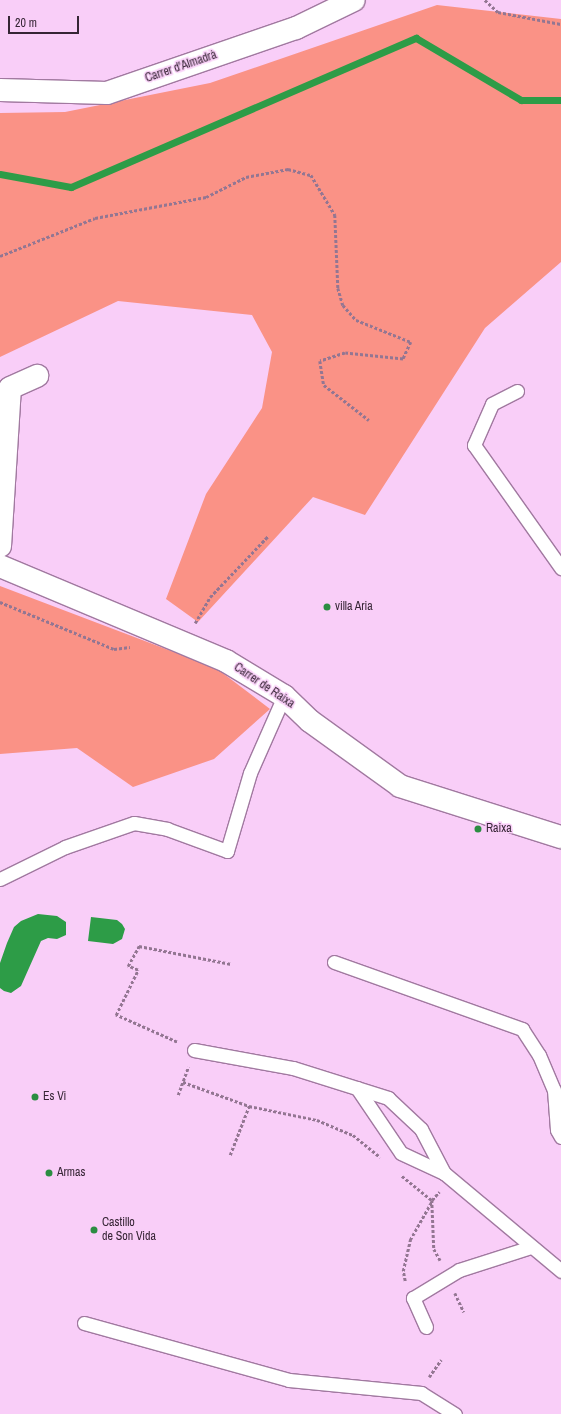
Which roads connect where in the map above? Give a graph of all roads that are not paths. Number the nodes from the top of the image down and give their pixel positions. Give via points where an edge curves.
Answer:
1 (354, 0) edge
2 (0, 90) edge
3 (37, 376) dead end
4 (517, 391) dead end
5 (0, 546) edge
6 (0, 566) edge
7 (561, 568) edge
8 (284, 696) junction
9 (561, 837) edge
10 (0, 878) edge
11 (334, 962) dead end
12 (194, 1050) road end
13 (357, 1088) junction
14 (561, 1137) edge
15 (444, 1173) junction
16 (531, 1247) junction
17 (561, 1271) edge
18 (84, 1323) dead end
19 (426, 1327) dead end
20 (455, 1414) edge

1 - 2 street, Carrer d'Almadrà via 296,28 107,93
3 - 5 street via 10,388
4 - 7 lane via 492,404 474,445
6 - 8 street, Carrer de Raixa via 226,661
8 - 9 street, Carrer de Raixa via 310,720 400,786
8 - 10 lane via 250,773 227,851 168,829 134,823 65,847
11 - 14 lane via 522,1029 539,1055 554,1090 556,1130
12 - 13 lane via 292,1068
13 - 15 lane via 401,1153
13 - 15 lane via 388,1098 421,1129
15 - 16 lane
16 - 17 lane
16 - 19 lane via 459,1270 413,1298
18 - 20 lane via 289,1380 421,1392

